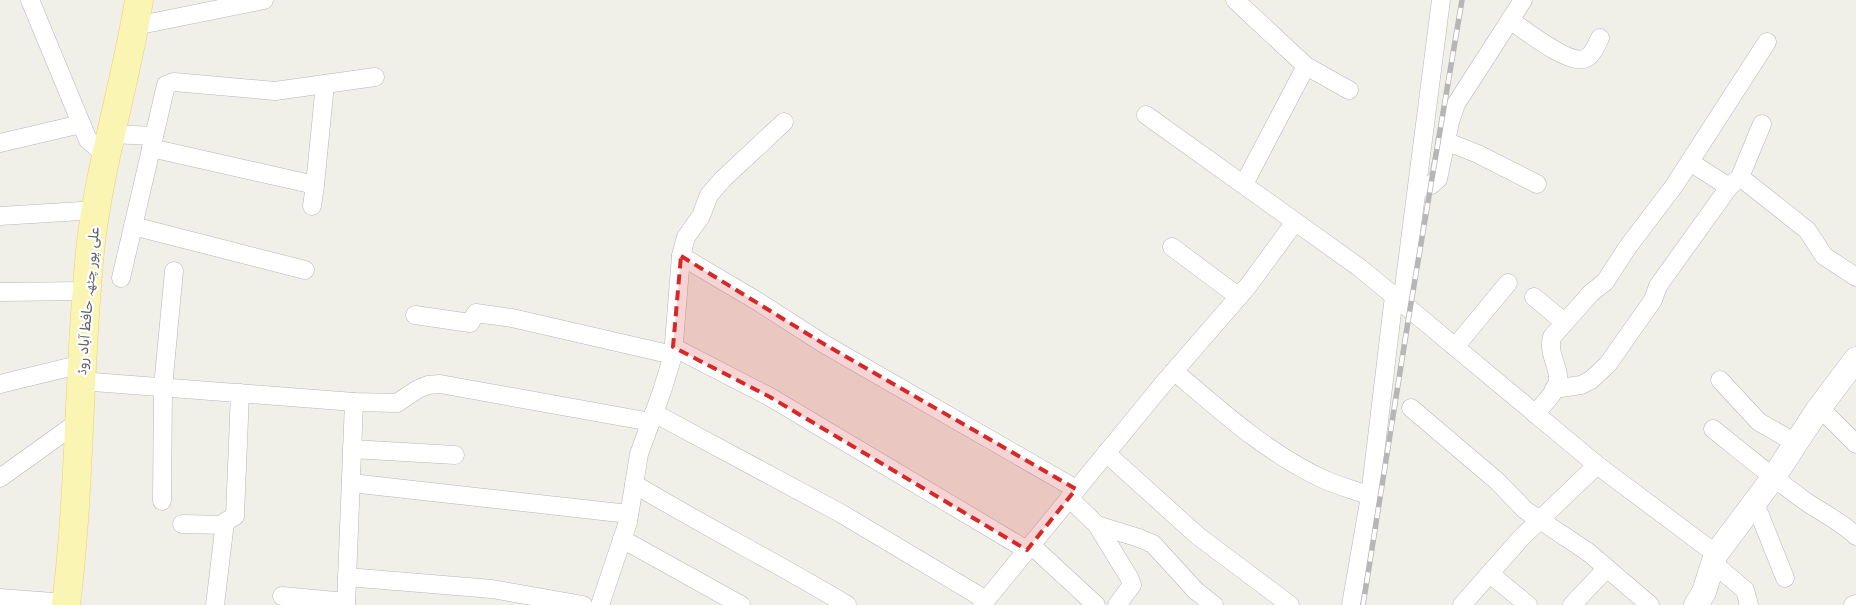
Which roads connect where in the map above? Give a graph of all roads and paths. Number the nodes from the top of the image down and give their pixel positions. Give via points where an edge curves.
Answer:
1 (30, 0) edge
2 (264, 0) edge
3 (1235, 0) edge
4 (1442, 0) edge
5 (1523, 0) edge
6 (137, 13) edge
7 (1510, 20) junction
8 (1600, 38) dead end
9 (1767, 42) dead end
10 (1306, 66) junction
11 (375, 77) dead end
12 (325, 84) junction
13 (1349, 90) dead end
14 (1146, 115) dead end
15 (784, 122) dead end
16 (81, 124) junction
17 (1762, 124) dead end
18 (1446, 141) junction
19 (153, 142) junction
20 (0, 143) edge
21 (108, 145) junction
22 (1690, 162) junction
23 (1734, 182) junction
24 (1244, 184) junction
25 (1537, 184) dead end
26 (315, 186) junction
27 (1417, 190) junction
28 (312, 206) dead end
29 (96, 210) junction
30 (0, 216) edge
31 (1295, 222) junction
32 (133, 226) junction
33 (1172, 248) dead end
34 (681, 256) junction
35 (305, 270) dead end
36 (174, 271) dead end
37 (1856, 277) edge
38 (121, 278) dead end
39 (1508, 283) dead end
40 (87, 291) junction
41 (0, 292) edge
42 (1239, 297) junction
43 (1534, 298) dead end
44 (1398, 299) junction
45 (415, 315) dead end
46 (1564, 322) junction
47 (1455, 347) junction
48 (673, 351) junction
49 (1856, 359) edge
50 (1174, 371) junction
51 (81, 373) junction
52 (1720, 380) dead end
53 (0, 384) edge
54 (163, 387) junction
55 (1554, 389) junction
56 (240, 393) junction
57 (354, 402) junction
58 (1819, 407) junction
59 (1411, 408) dead end
60 (1535, 414) junction
61 (653, 417) junction
62 (78, 422) junction
63 (1713, 429) dead end
64 (1796, 443) junction
65 (1856, 444) edge
66 (352, 449) junction
67 (1106, 453) junction
68 (455, 455) dead end
69 (1597, 465) junction
70 (0, 478) edge
71 (1773, 478) junction
72 (351, 483) junction
73 (634, 484) junction
74 (1073, 494) junction
75 (1370, 496) junction
76 (162, 500) dead end
77 (1755, 503) junction
78 (629, 514) junction
79 (1540, 520) junction
80 (182, 524) dead end
81 (224, 525) junction
82 (1097, 525) junction
83 (1856, 536) edge
84 (622, 539) junction
85 (1029, 548) junction
86 (1715, 559) junction
87 (1607, 568) junction
88 (1490, 574) junction
89 (347, 577) junction
90 (1785, 578) dead end
91 (282, 596) dead end
92 (0, 598) edge
93 (984, 602) edge
94 (66, 604) edge
95 (346, 604) edge
96 (215, 605) edge
97 (583, 605) edge
98 (600, 605) edge
99 (741, 605) edge
100 (847, 605) edge
101 (1096, 605) edge
102 (1118, 605) edge
103 (1214, 605) edge
104 (1290, 605) edge
105 (1352, 605) edge
106 (1462, 605) edge
107 (1528, 605) edge
108 (1572, 605) edge
109 (1650, 605) edge
110 (1696, 605) edge
111 (1749, 605) edge

1 - 16 street
2 - 6 street
3 - 10 street
4 - 27 street
5 - 7 street
6 - 21 main road, علی پور چٹھہ حافظ آباد روڈ
7 - 8 street via 1570,59 1585,58 1594,51
7 - 18 street via 1456,104
9 - 22 street
10 - 13 street
10 - 24 street
11 - 12 street
12 - 19 street via 275,91 174,82 166,85
12 - 26 street
14 - 24 street
15 - 34 street via 709,195 701,216 686,237
16 - 20 street
16 - 21 street via 88,140
17 - 23 street
18 - 25 street
18 - 27 street via 1438,179
19 - 21 street
19 - 26 street
19 - 32 street
21 - 29 main road, علی پور چٹھہ حافظ آباد روڈ
22 - 23 street
22 - 46 street via 1605,282
23 - 37 street via 1807,230 1824,256
23 - 55 street via 1658,286 1653,300 1608,364 1581,385
24 - 31 street
26 - 28 street
27 - 44 street
29 - 30 street
29 - 40 main road, علی پور چٹھہ حافظ آباد روڈ
31 - 42 street
31 - 44 street
32 - 35 street
32 - 38 street
33 - 42 street
34 - 48 street
34 - 74 street
36 - 54 street
39 - 47 street
40 - 41 street
40 - 51 main road, علی پور چٹھہ حافظ آباد روڈ
42 - 50 street
43 - 46 street
44 - 47 street
44 - 75 street
45 - 48 street via 470,323 476,313
46 - 55 street via 1552,337 1550,346 1558,373
47 - 60 street
48 - 61 street
48 - 85 street via 770,397
49 - 58 street
50 - 67 street
50 - 75 street via 1237,425 1274,451 1323,479
51 - 53 street
51 - 54 street
51 - 62 main road, علی پور چٹھہ حافظ آباد روڈ
52 - 64 street via 1759,422
54 - 56 street
54 - 76 street
55 - 60 street
56 - 57 street
56 - 81 street via 235,516
57 - 61 street via 397,403 418,389 440,384
57 - 66 street
58 - 64 street
58 - 65 street
59 - 79 street
60 - 69 street
61 - 73 street via 639,454
61 - 93 street via 842,514
62 - 70 street
62 - 94 main road, علی پور چٹھہ حافظ آباد روڈ
63 - 71 street
64 - 71 street
66 - 68 street
66 - 72 street
67 - 74 street
67 - 104 street via 1198,536
69 - 79 street
69 - 86 street
71 - 77 street
71 - 83 street
72 - 78 street
72 - 89 street
73 - 78 street
73 - 100 street
74 - 82 street
74 - 85 street
75 - 105 street
77 - 86 street
77 - 90 street
78 - 84 street
79 - 87 street
79 - 88 street
80 - 81 street
81 - 96 street
82 - 102 street via 1132,585
82 - 103 street via 1153,544 1196,591
84 - 98 street
84 - 99 street
85 - 93 street
85 - 101 street
86 - 110 street
86 - 111 street via 1745,590
87 - 108 street
87 - 109 street
88 - 106 street
88 - 107 street
89 - 95 street
89 - 97 street via 492,589
91 - 95 street
92 - 94 street

